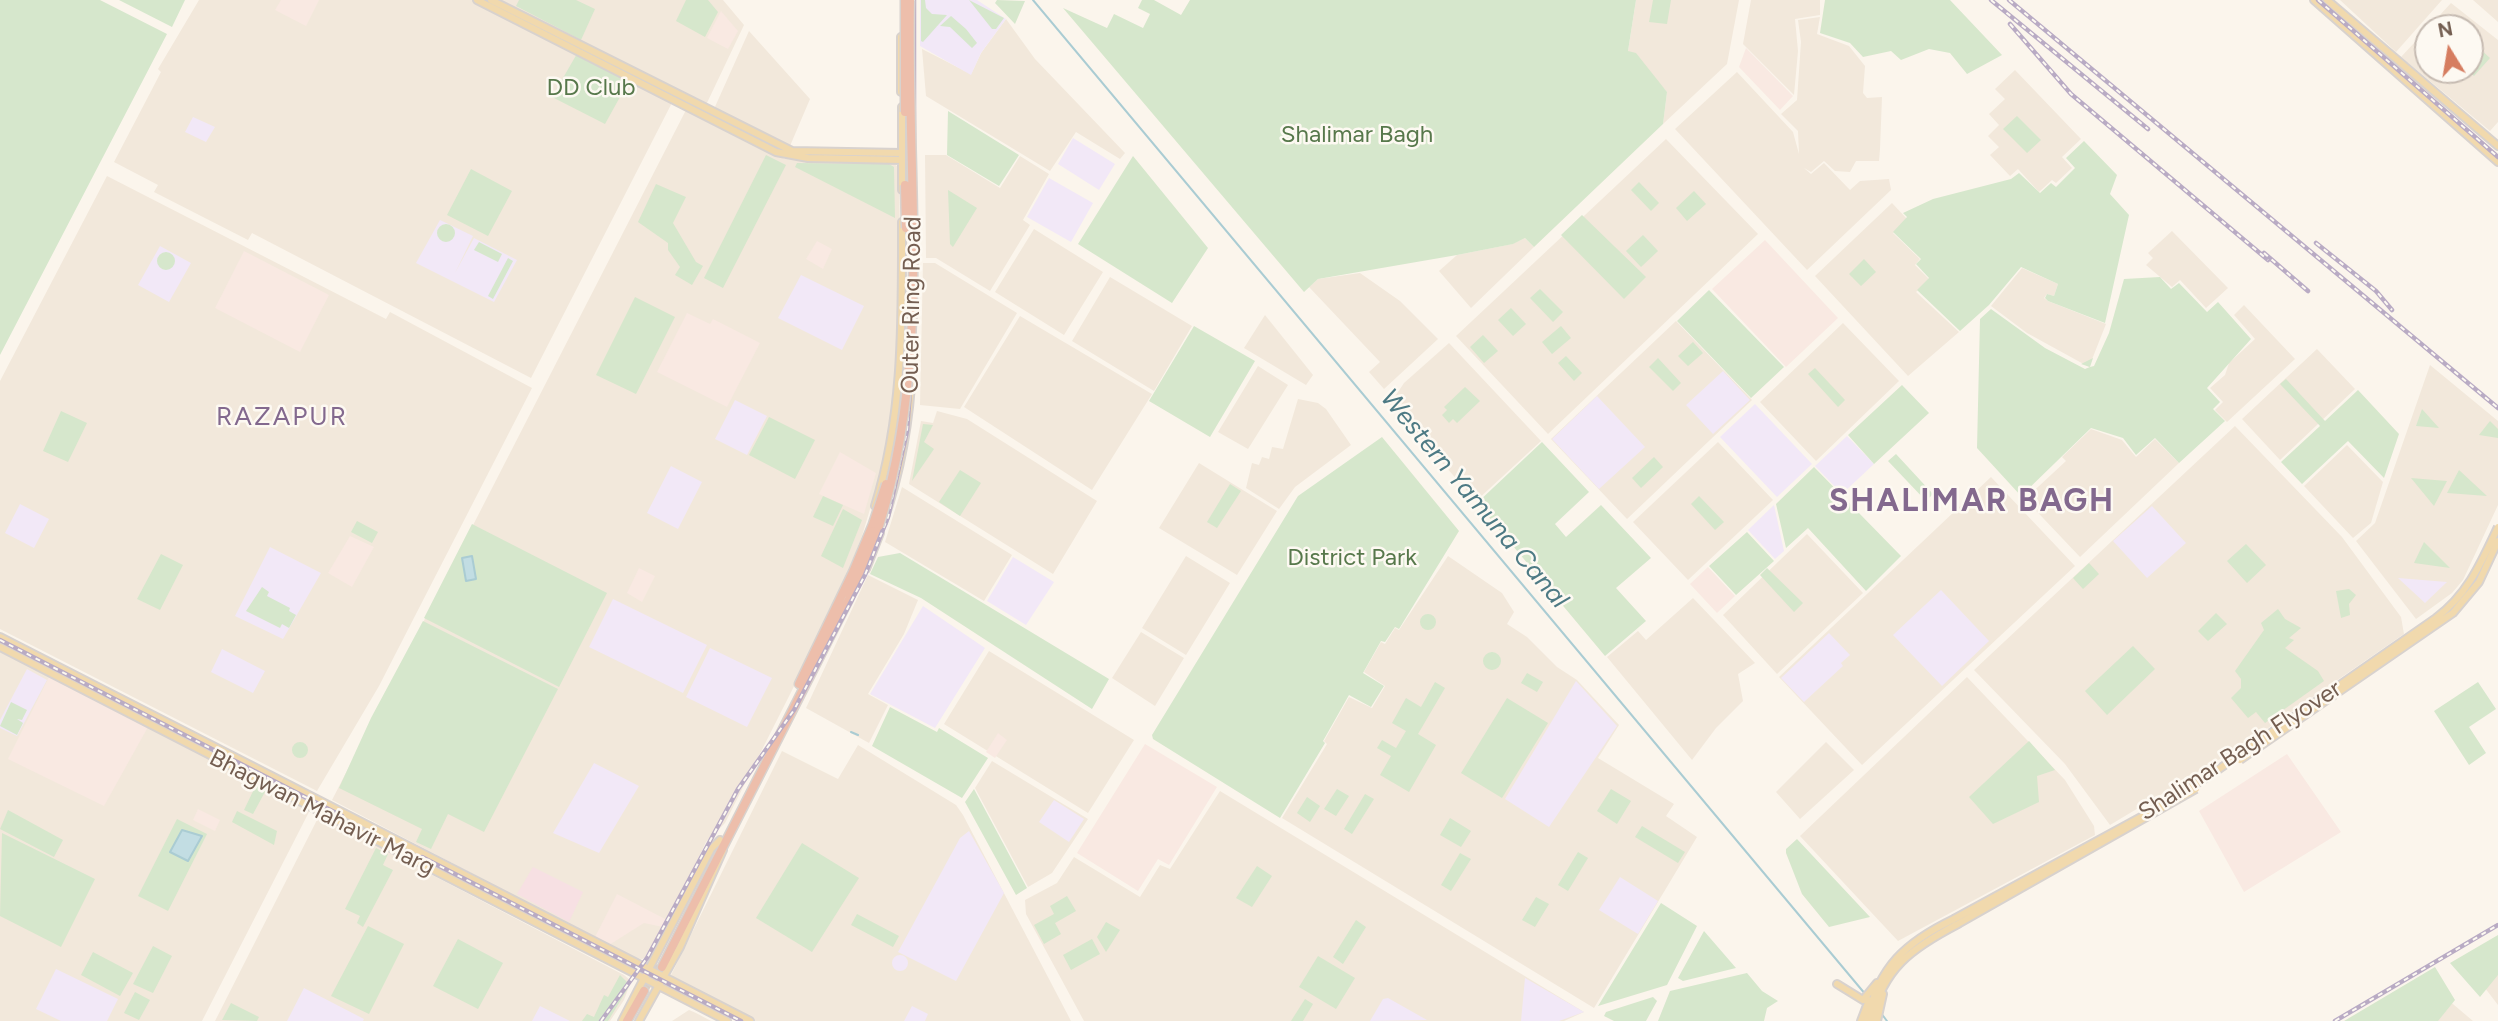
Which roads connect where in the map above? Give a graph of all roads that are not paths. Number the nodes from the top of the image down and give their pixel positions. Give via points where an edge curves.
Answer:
1 (477, 0) edge
2 (491, 0) edge
3 (904, 0) edge
4 (911, 0) edge
5 (2314, 0) edge
6 (2326, 0) edge
7 (901, 91) junction
8 (914, 95) junction
9 (2498, 146) edge
10 (829, 156) junction
11 (902, 157) junction
12 (2498, 162) edge
13 (902, 218) junction
14 (914, 219) junction
15 (900, 359) junction
16 (912, 360) junction
17 (893, 433) junction
18 (906, 436) junction
19 (876, 525) junction
20 (2498, 527) edge
21 (2498, 541) edge
22 (845, 599) junction
23 (0, 637) edge
24 (0, 647) edge
25 (722, 841) junction
26 (691, 921) junction
27 (1956, 921) junction
28 (634, 962) junction
29 (658, 966) junction
30 (663, 977) junction
31 (645, 979) junction
32 (671, 981) junction
33 (1837, 984) dead end
34 (658, 986) junction
35 (670, 992) junction
36 (648, 995) junction
37 (1873, 1004) edge
38 (620, 1012) dead end
39 (625, 1021) edge
40 (639, 1021) edge
41 (727, 1021) edge
42 (750, 1021) edge
43 (1861, 1021) edge
44 (1869, 1021) edge

1 - 10 main road via 758,144 790,157
2 - 10 main road via 779,146
3 - 7 main road, Outer Ring Road
3 - 19 highway, Outer Ring Road, bridge via 907,313 892,460
4 - 8 main road, Outer Ring Road
4 - 19 highway, Outer Ring Road, bridge via 909,365 897,461
5 - 12 main road
6 - 9 main road
7 - 8 main road
7 - 11 main road, Outer Ring Road
8 - 14 main road, Outer Ring Road
10 - 11 main road
11 - 13 main road, Outer Ring Road
13 - 14 main road
13 - 15 main road, Outer Ring Road
14 - 16 main road, Outer Ring Road
15 - 16 main road
15 - 17 main road, Outer Ring Road
16 - 18 main road, Outer Ring Road
17 - 18 main road
17 - 22 main road, Outer Ring Road
18 - 22 main road, Outer Ring Road via 897,482 876,544
19 - 22 highway, Outer Ring Road
20 - 27 main road, Shalimar Bagh Flyover, bridge via 2473,580 2456,602 2435,618 2210,776
21 - 27 main road, Shalimar Bagh Flyover, bridge via 2479,582 2453,614 2212,779
22 - 25 highway, Outer Ring Road
23 - 28 main road, Bhagwan Mahavir Marg
24 - 31 main road, Bhagwan Mahavir Marg
25 - 26 main road via 722,858
25 - 29 highway, Outer Ring Road
26 - 29 main road
26 - 29 main road via 663,971
27 - 37 main road, Shalimar Bagh Flyover via 1914,940
28 - 29 main road, Bhagwan Mahavir Marg
28 - 29 main road
29 - 30 main road
29 - 30 main road, Bhagwan Mahavir Marg
29 - 31 main road
29 - 32 main road
30 - 32 main road, Bhagwan Mahavir Marg
30 - 34 main road
31 - 34 main road, Bhagwan Mahavir Marg
31 - 39 main road
32 - 42 main road, Bhagwan Mahavir Marg
33 - 37 main road
34 - 35 main road, Bhagwan Mahavir Marg
34 - 36 main road
35 - 36 main road
35 - 41 main road, Bhagwan Mahavir Marg
36 - 39 highway
36 - 40 main road
37 - 43 main road
37 - 44 main road
38 - 39 main road

